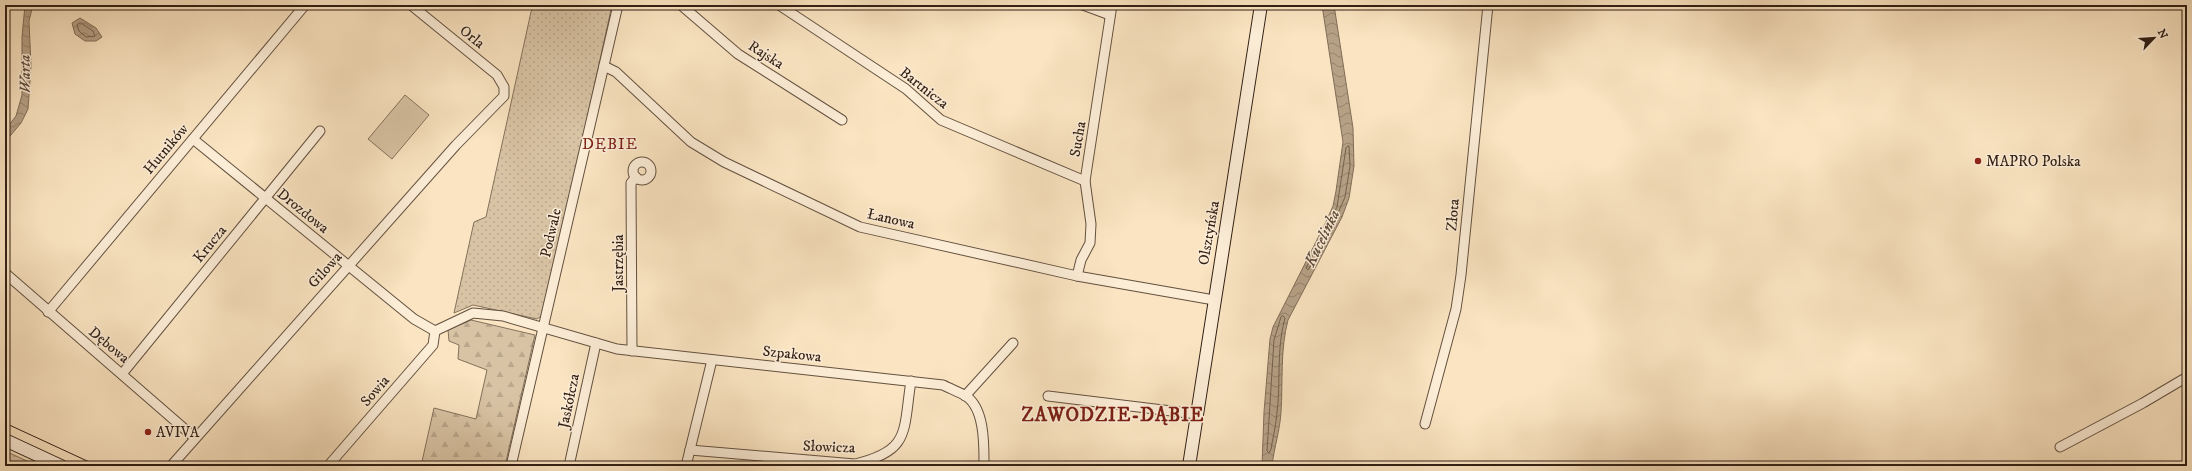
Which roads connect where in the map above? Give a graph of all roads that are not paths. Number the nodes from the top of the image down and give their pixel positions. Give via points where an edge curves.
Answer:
1 (305, 5) edge
2 (411, 5) edge
3 (618, 5) edge
4 (681, 5) edge
5 (779, 5) edge
6 (1082, 5) edge
7 (1112, 5) edge
8 (1261, 5) edge
9 (1488, 5) edge
10 (1110, 15) junction
11 (604, 66) junction
12 (504, 96) joint
13 (842, 120) dead end
14 (320, 131) dead end
15 (193, 139) junction
16 (636, 177) dead end
17 (1085, 181) junction
18 (266, 198) junction
19 (348, 266) junction
20 (5, 273) edge
21 (1077, 276) junction
22 (1214, 300) junction
23 (48, 312) junction
24 (542, 326) junction
25 (435, 331) junction
26 (596, 343) junction
27 (1013, 343) dead end
28 (632, 351) junction
29 (712, 360) junction
30 (122, 374) junction
31 (2187, 377) edge
32 (911, 381) junction
33 (965, 396) junction
34 (1048, 396) dead end
35 (1196, 414) junction
36 (1425, 424) dead end
37 (195, 438) junction
38 (5, 440) edge
39 (2060, 447) dead end
40 (690, 450) junction
41 (61, 466) edge
42 (171, 466) edge
43 (328, 466) edge
44 (511, 466) edge
45 (569, 466) edge
46 (686, 466) edge
47 (984, 466) edge
48 (1189, 466) edge

1 - 15 street, Hutników
2 - 12 street, Orla via 497,75 504,87
3 - 11 street, Podwale
4 - 13 street, Rajska via 738,54
5 - 17 street, Bartnicza via 906,90 941,120
6 - 10 street
7 - 10 street, Sucha
8 - 22 street, Olsztyńska
9 - 36 street, Złota via 1456,309
10 - 17 street, Sucha
11 - 21 street, Łanowa via 616,72 691,142 724,162 860,227
11 - 24 street, Podwale via 549,306
12 - 19 street, Gilowa via 456,145
14 - 18 street, Krucza
15 - 18 street, Drozdowa
15 - 23 street, Hutników
16 - 28 street, Jastrzębia via 632,183
17 - 21 street, Sucha via 1091,224 1090,243 1081,260
18 - 19 street, Drozdowa
18 - 30 street, Krucza
19 - 25 street, Drozdowa via 414,320
19 - 37 street, Gilowa
20 - 23 street, Dębowa
21 - 22 street, Łanowa
22 - 35 street, Olsztyńska
23 - 30 street, Dębowa
24 - 25 street, Szpakowa via 503,316 473,313
24 - 26 street, Szpakowa
24 - 44 street, Podwale
25 - 43 street, Sowia via 433,345
26 - 28 street, Szpakowa
26 - 45 street, Jaskółcza
27 - 33 street
28 - 29 street, Szpakowa
29 - 32 street, Szpakowa
29 - 40 street
30 - 37 street, Dębowa
31 - 39 street
32 - 33 street, Szpakowa via 943,385
32 - 40 street, Słowicza via 903,436 896,446 874,460 855,464
33 - 47 street, Szpakowa via 980,417
34 - 35 street
35 - 48 street, Olsztyńska
37 - 42 street, Gilowa
38 - 41 street
40 - 46 street

